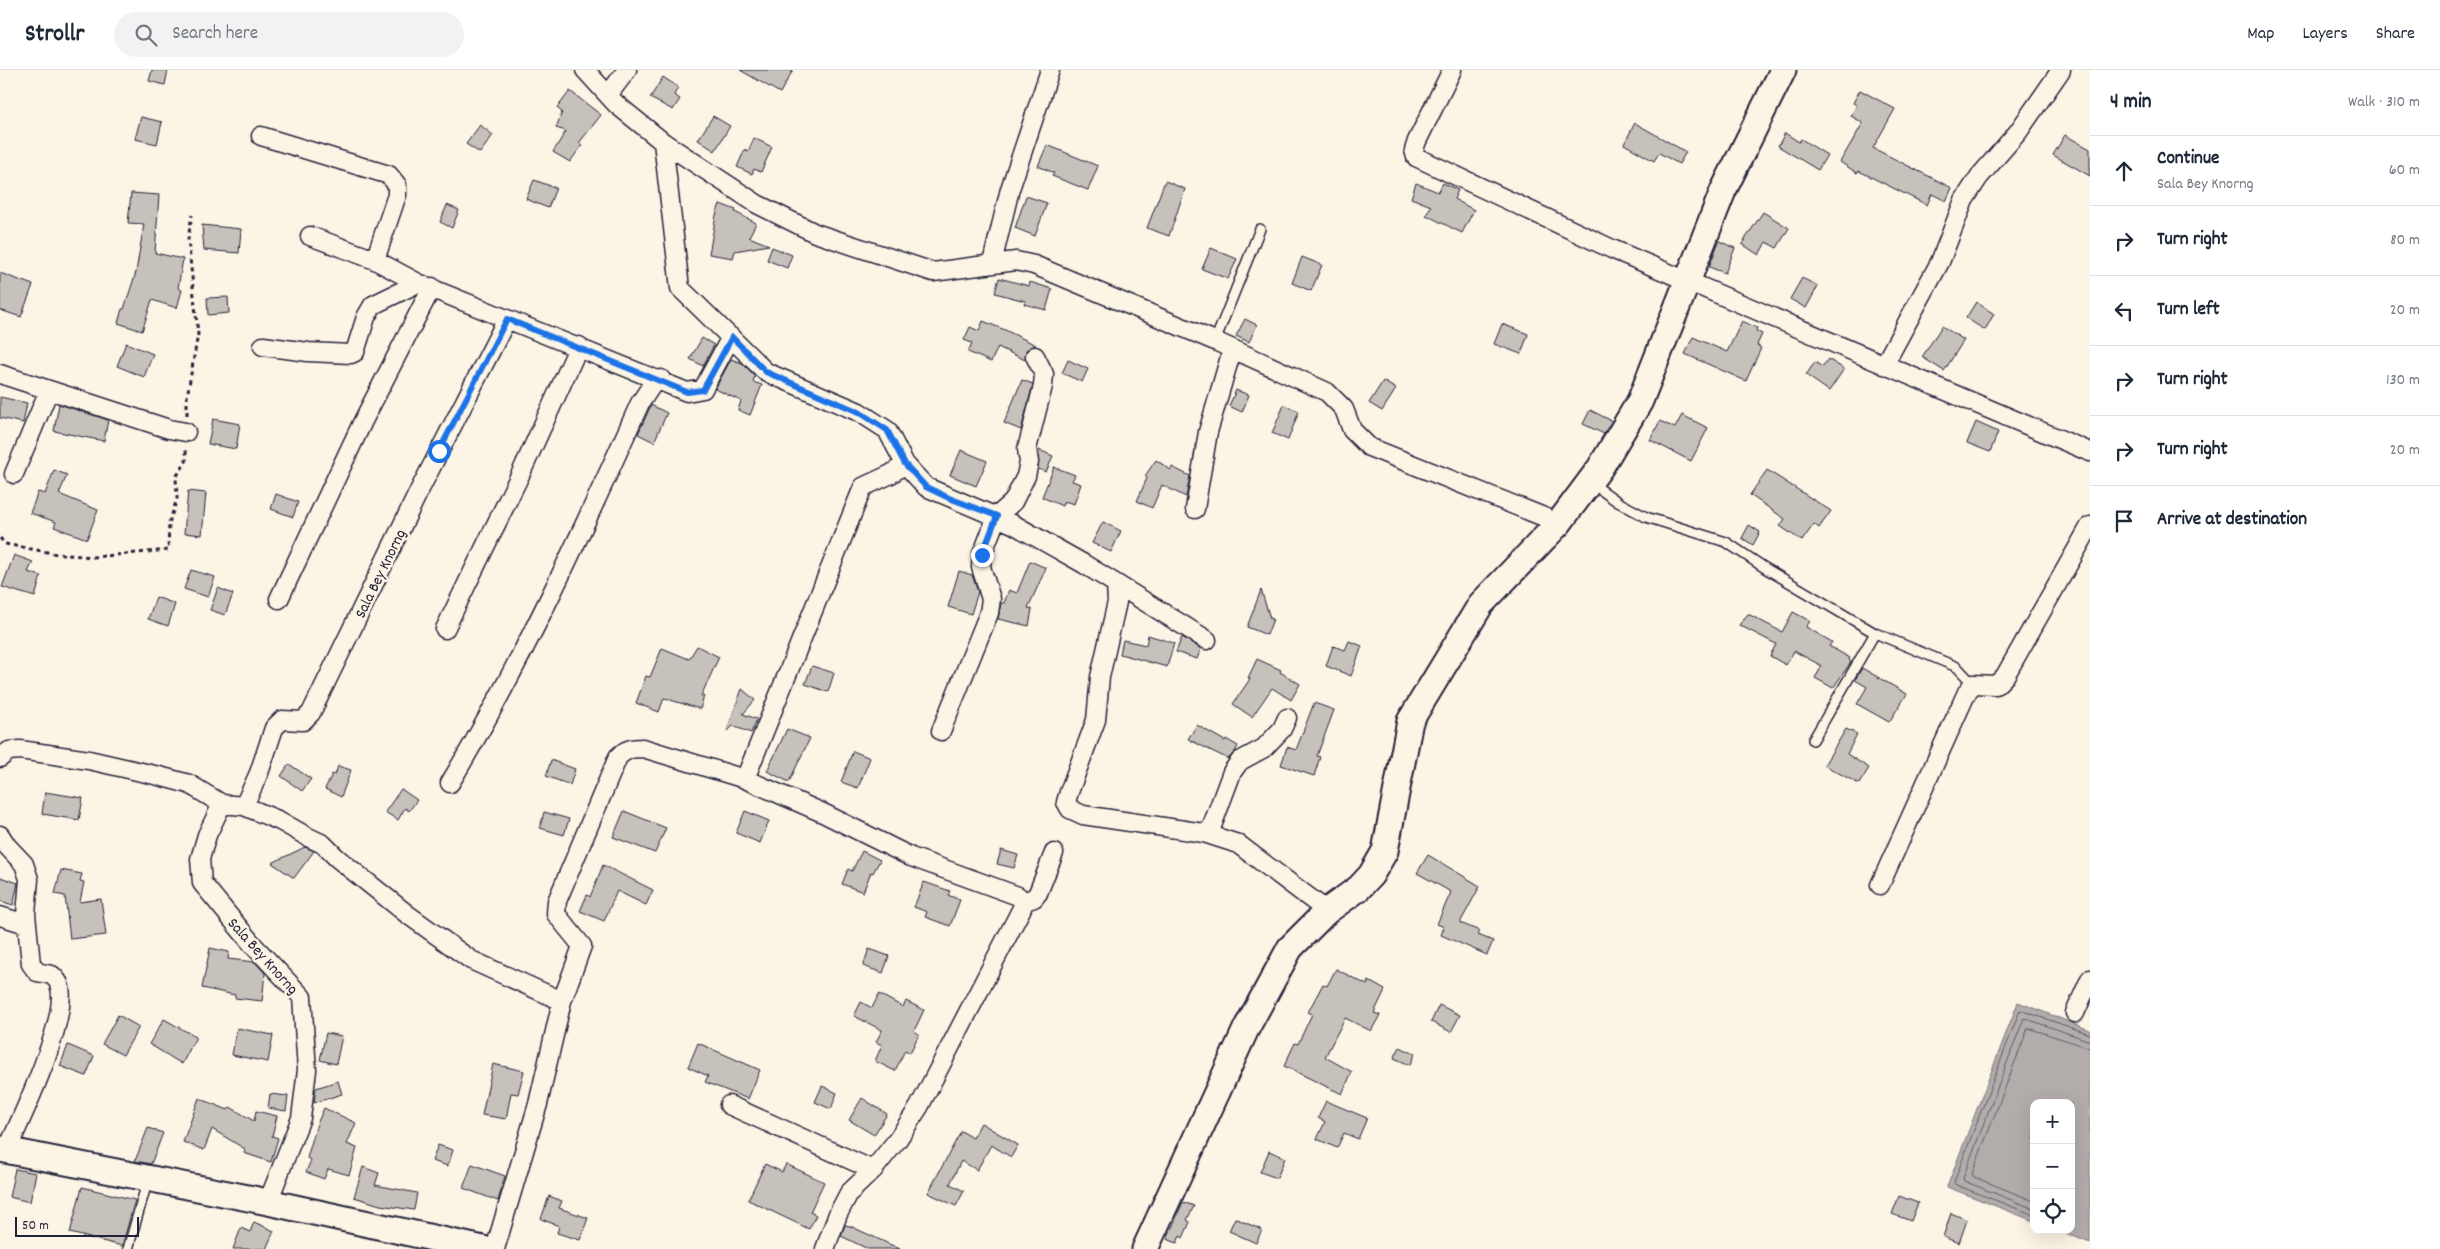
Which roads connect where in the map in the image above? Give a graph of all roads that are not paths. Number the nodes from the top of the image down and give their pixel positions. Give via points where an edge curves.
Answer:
1 (585, 70) edge
2 (627, 70) edge
3 (1050, 70) edge
4 (1452, 70) edge
5 (1783, 70) edge
6 (2061, 70) edge
7 (608, 95) junction
8 (261, 136) dead end
9 (662, 142) junction
10 (1260, 228) dead end
11 (310, 236) dead end
12 (375, 260) junction
13 (992, 263) junction
14 (1688, 282) junction
15 (425, 285) junction
16 (507, 319) junction
17 (732, 337) junction
18 (1215, 341) junction
19 (263, 346) dead end
20 (578, 346) junction
21 (1232, 350) junction
22 (1035, 356) dead end
23 (1884, 365) junction
24 (0, 374) edge
25 (661, 379) junction
26 (49, 390) junction
27 (186, 432) dead end
28 (2090, 452) edge
29 (905, 464) junction
30 (14, 474) dead end
31 (1590, 482) junction
32 (1195, 509) dead end
33 (997, 516) junction
34 (1559, 523) junction
35 (2090, 526) edge
36 (1116, 584) junction
37 (279, 600) dead end
38 (445, 629) dead end
39 (1874, 633) junction
40 (1207, 640) dead end
41 (1973, 684) junction
42 (1287, 718) dead end
43 (941, 730) dead end
44 (1813, 740) dead end
45 (0, 758) edge
46 (744, 779) junction
47 (450, 783) dead end
48 (222, 804) junction
49 (244, 806) junction
50 (1209, 834) junction
51 (0, 835) edge
52 (1054, 853) dead end
53 (1880, 885) dead end
54 (1023, 902) junction
55 (1327, 911) junction
56 (0, 916) edge
57 (26, 924) junction
58 (2090, 979) edge
59 (562, 1000) junction
60 (2075, 1013) dead end
61 (729, 1105) dead end
62 (3, 1149) edge
63 (873, 1170) junction
64 (148, 1179) junction
65 (268, 1202) junction
66 (128, 1249) edge
67 (483, 1249) edge
68 (495, 1249) edge
69 (825, 1249) edge
70 (1146, 1249) edge

1 - 7 street
2 - 7 street
3 - 13 street via 1010,189
4 - 14 street via 1417,141 1416,157
5 - 14 street via 1723,191
6 - 23 street via 2018,132 1979,177 1964,200 1940,262
7 - 9 street
8 - 12 street via 361,165 393,178 397,194
9 - 13 street via 757,204 815,233 934,272
9 - 17 street via 680,288
10 - 18 lane
11 - 12 street
12 - 15 street
13 - 18 street via 1016,261 1034,265
14 - 23 street
14 - 31 street via 1640,401
15 - 16 street
15 - 19 street via 372,305 352,354
15 - 37 street
16 - 20 street
16 - 49 street, Sala Bey Knorng via 312,713 303,721 282,720 274,728
17 - 25 street via 703,390 687,392
17 - 29 street via 766,372 859,412 887,430
18 - 21 street
20 - 25 street
20 - 38 street
21 - 32 street via 1208,432
21 - 34 street via 1327,392 1344,409 1352,430 1369,448
22 - 33 street via 1044,374 1044,386 1027,449 1026,476 1013,502
23 - 28 street
24 - 26 street
25 - 47 street via 652,385 640,403 558,582 484,726
26 - 27 street
26 - 30 street
29 - 33 street via 926,487
29 - 46 street via 892,474 863,487
31 - 34 street
31 - 39 lane via 1646,517 1726,542
33 - 36 street
33 - 43 street via 982,561 991,599 989,613
34 - 55 street via 1482,604 1410,721 1385,851 1359,888
35 - 41 street via 2005,676 1996,685
36 - 40 street
36 - 50 street via 1117,602 1100,676 1096,720 1066,802 1070,809 1083,815
39 - 41 lane via 1957,667
39 - 44 lane
41 - 53 street
42 - 50 street via 1282,730 1264,748 1240,761 1232,772
45 - 48 street via 9,751 20,750 88,760 188,784
46 - 54 street via 824,813 911,857 1018,896
46 - 59 street via 643,748 633,748 618,757 557,901 556,914 582,946
48 - 49 street
48 - 65 street, Sala Bey Knorng via 206,835 200,859 202,883 253,945 302,997 307,1070 301,1118
49 - 59 street via 323,844 407,914 471,960
50 - 55 street via 1238,844
51 - 57 street via 24,864 29,879
52 - 54 street via 1038,893
54 - 63 street via 919,1107
55 - 70 street via 1290,948 1255,1013
56 - 57 street
57 - 62 street via 31,964 37,972 52,975 59,984 59,1007 49,1050 27,1107
58 - 60 street
59 - 68 street via 538,1104
61 - 63 street
62 - 64 street
63 - 69 street via 843,1202
64 - 65 street
64 - 66 lane
65 - 67 street

